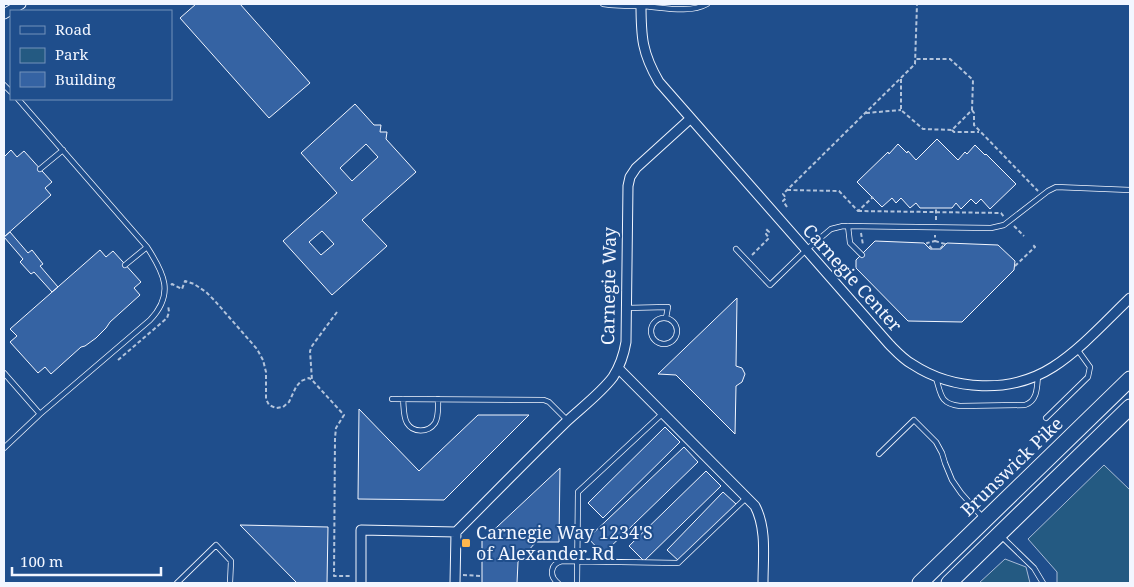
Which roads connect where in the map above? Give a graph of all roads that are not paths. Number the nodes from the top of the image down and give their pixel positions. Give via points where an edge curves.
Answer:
1 (602, 4) edge
2 (707, 4) edge
3 (641, 5) edge
4 (695, 6) edge
5 (19, 100) edge
6 (690, 119) junction
7 (63, 150) junction
8 (40, 169) dead end
9 (1130, 190) edge
10 (848, 226) junction
11 (147, 247) junction
12 (736, 249) dead end
13 (806, 250) junction
14 (862, 254) dead end
15 (125, 265) dead end
16 (1130, 298) edge
17 (626, 308) junction
18 (666, 318) junction
19 (1077, 348) junction
20 (618, 368) junction
21 (4, 373) edge
22 (1038, 375) junction
23 (936, 376) junction
24 (1130, 379) edge
25 (392, 399) dead end
26 (403, 399) junction
27 (438, 399) junction
28 (1130, 407) edge
29 (663, 413) junction
30 (40, 414) junction
31 (1046, 418) dead end
32 (568, 421) junction
33 (4, 448) edge
34 (879, 454) dead end
35 (747, 498) junction
36 (985, 520) junction
37 (456, 532) junction
38 (1000, 534) junction
39 (577, 561) junction
40 (458, 579) edge
41 (361, 580) edge
42 (955, 581) edge
43 (177, 583) edge
44 (230, 583) edge
45 (558, 583) edge
46 (577, 583) edge
47 (763, 583) edge
48 (920, 583) edge
49 (1043, 583) edge

1 - 3 lane
2 - 4 lane
3 - 4 lane via 682,9
3 - 6 street, Carnegie Center via 642,37 650,68
5 - 7 lane
6 - 13 street, Carnegie Center
6 - 17 street, Carnegie Way via 630,177
7 - 8 lane
7 - 11 lane
9 - 10 lane via 1056,187 1004,225 991,228
10 - 13 lane via 831,229
10 - 14 lane via 850,243
11 - 15 lane
11 - 30 lane via 164,277 164,291 158,310
12 - 13 lane via 770,285
13 - 23 street, Carnegie Center via 897,353
16 - 19 street, Carnegie Center
17 - 18 lane via 668,307
17 - 20 street, Carnegie Way via 626,342
18 - 18 lane via 674,323 677,331 674,340 662,344 652,337 651,329 655,321
19 - 22 street, Carnegie Center
19 - 31 lane via 1090,367 1088,377
20 - 29 street
20 - 32 street, Carnegie Way
21 - 30 lane
22 - 23 street, Carnegie Center via 997,386 960,384
22 - 23 lane via 1036,394 1029,404 960,406 946,402
24 - 36 highway, Brunswick Pike
25 - 26 lane
26 - 27 lane
26 - 27 lane via 406,422 420,431 435,424
27 - 32 lane via 544,400
28 - 38 highway
29 - 35 street
29 - 39 lane via 578,492
30 - 33 lane
32 - 37 street, Carnegie Way
34 - 36 lane via 914,420 936,442 952,480
35 - 39 lane via 678,563
35 - 47 street via 760,514 763,529
36 - 48 highway, Brunswick Pike
37 - 40 street
37 - 41 street via 361,530
38 - 42 highway
38 - 49 lane via 1034,568
39 - 45 lane via 556,562 551,574
39 - 46 lane
43 - 44 lane via 216,545 231,561

